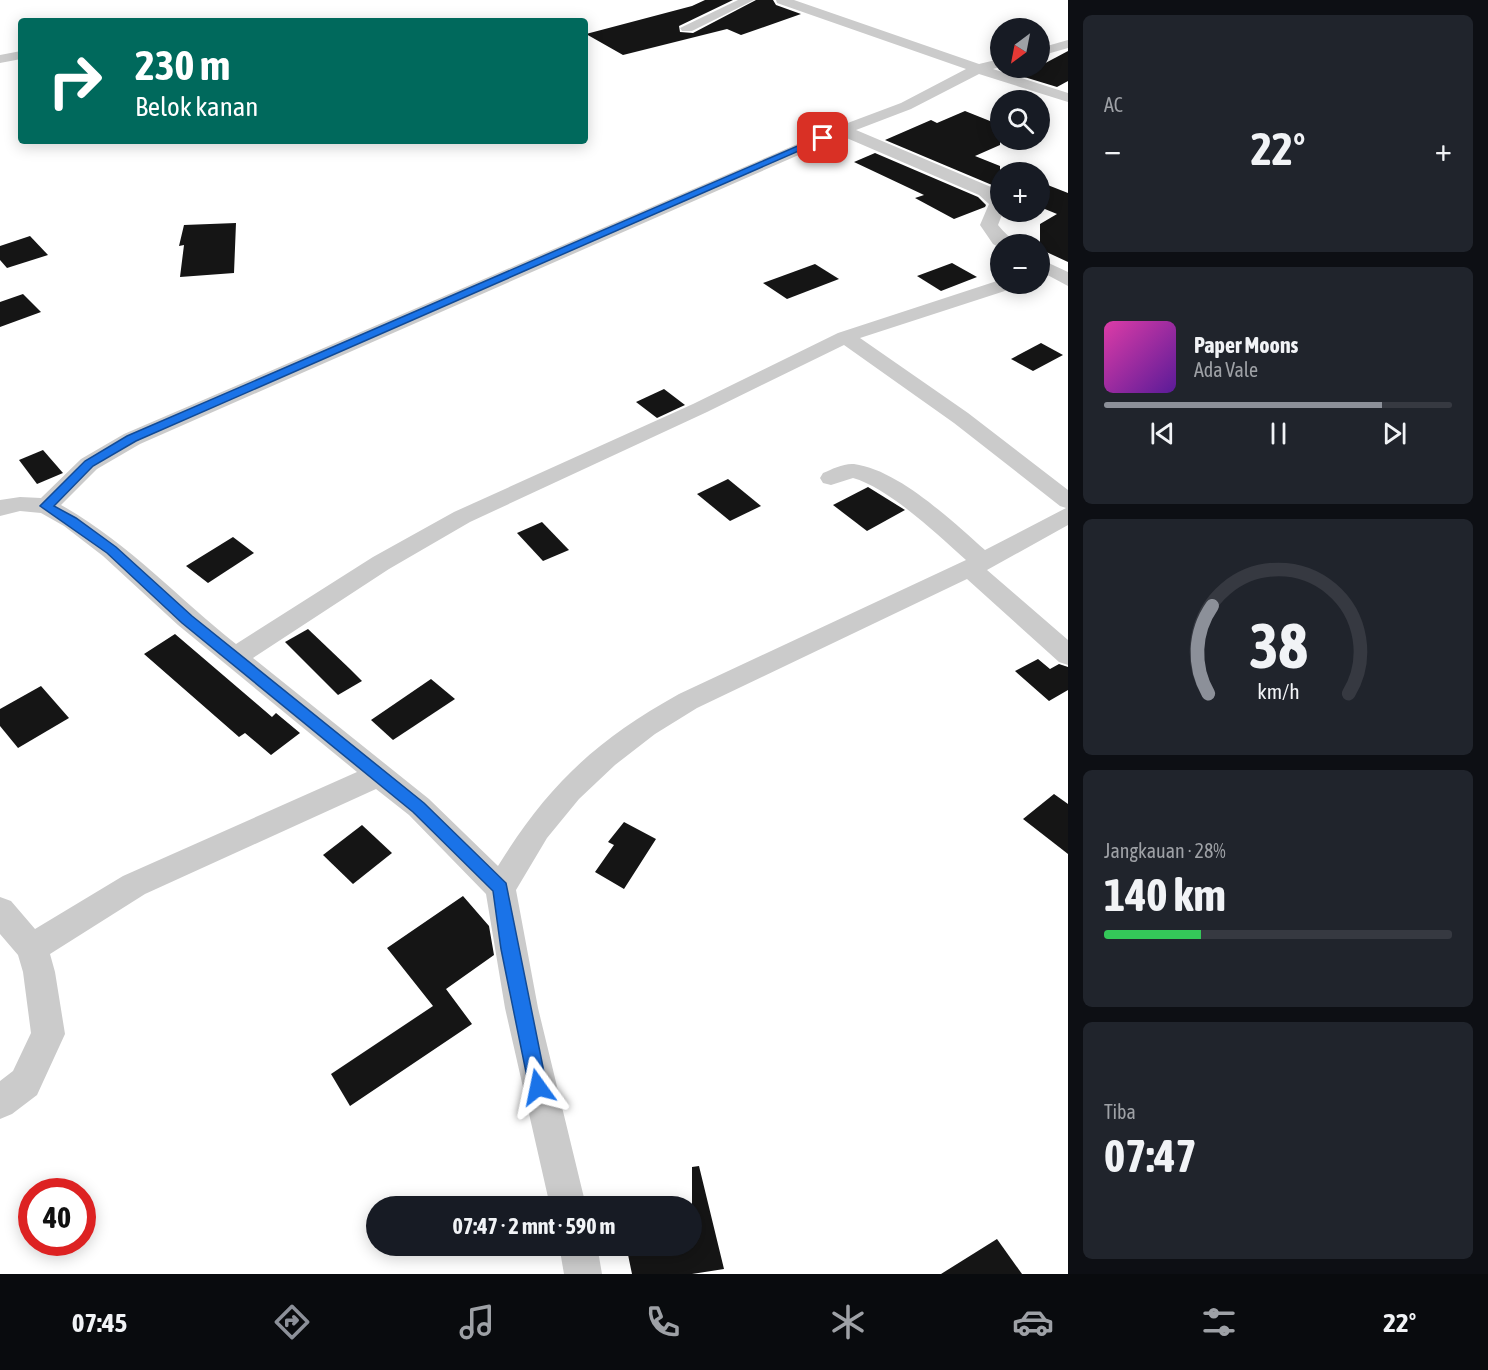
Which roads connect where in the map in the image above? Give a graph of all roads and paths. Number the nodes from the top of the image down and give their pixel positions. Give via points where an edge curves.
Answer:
1 (748, 0) edge
2 (782, 0) edge
3 (687, 28) dead end
4 (1068, 44) edge
5 (1050, 49) edge
6 (18, 56) edge
7 (0, 59) edge
8 (990, 66) edge
9 (978, 69) junction
10 (1068, 98) edge
11 (842, 130) junction
12 (995, 234) edge
13 (1050, 272) edge
14 (1068, 280) edge
15 (990, 290) edge
16 (845, 337) junction
17 (831, 478) dead end
18 (1068, 501) edge
19 (46, 506) junction
20 (0, 508) edge
21 (1068, 515) edge
22 (976, 565) junction
23 (1068, 655) edge
24 (234, 658) junction
25 (379, 775) junction
26 (500, 888) junction
27 (0, 911) edge
28 (32, 948) junction
29 (0, 1102) edge
30 (565, 1196) edge
31 (580, 1256) edge
32 (583, 1274) edge

1 - 3 street
2 - 9 street
4 - 5 street
6 - 7 street
8 - 9 street
9 - 10 street
9 - 11 street via 913,103
11 - 12 street via 985,191 997,204 989,225
11 - 19 street via 132,439 89,464
13 - 14 street
15 - 16 street
16 - 18 street via 944,406
16 - 24 street via 462,516
17 - 22 street via 852,471 871,476 930,517
19 - 20 street via 20,504
19 - 24 street via 111,550
21 - 22 street
22 - 23 street
22 - 26 street via 654,719 575,787 538,828
24 - 25 street
25 - 26 street via 419,807
25 - 28 street via 134,885
26 - 30 street via 538,1087
27 - 28 street
28 - 29 street via 48,1034 26,1083
31 - 32 street

